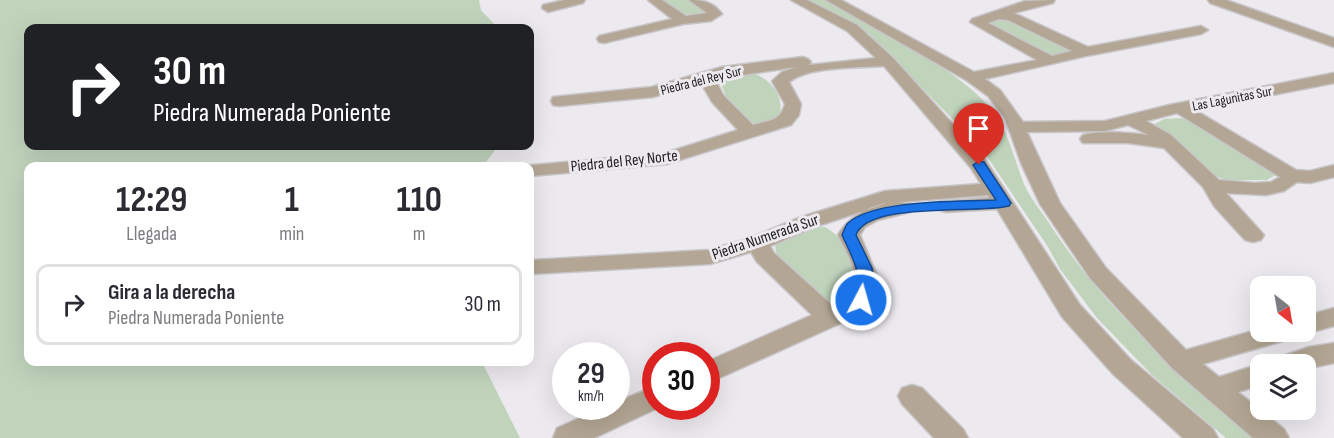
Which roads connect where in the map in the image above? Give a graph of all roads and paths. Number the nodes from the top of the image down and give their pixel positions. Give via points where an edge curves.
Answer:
1 (579, 0) edge
2 (654, 0) edge
3 (695, 0) edge
4 (798, 0) edge
5 (832, 0) edge
6 (1048, 0) edge
7 (1214, 0) edge
8 (548, 8) dead end
9 (1001, 15) junction
10 (683, 20) junction
11 (1202, 30) dead end
12 (604, 39) dead end
13 (1334, 43) edge
14 (1086, 52) junction
15 (1033, 53) junction
16 (883, 56) junction
17 (1049, 60) junction
18 (753, 68) junction
19 (965, 74) junction
20 (707, 76) junction
21 (1334, 78) edge
22 (780, 81) junction
23 (559, 101) dead end
24 (1180, 108) junction
25 (1131, 120) junction
26 (751, 132) junction
27 (1019, 134) junction
28 (1169, 144) junction
29 (534, 170) edge
30 (1334, 171) edge
31 (1292, 176) junction
32 (1212, 184) junction
33 (1000, 196) junction
34 (808, 222) junction
35 (849, 235) junction
36 (1253, 235) dead end
37 (758, 243) junction
38 (534, 267) edge
39 (1334, 317) edge
40 (830, 318) junction
41 (1316, 323) edge
42 (1250, 342) edge
43 (1334, 353) edge
44 (1316, 356) edge
45 (1181, 361) junction
46 (720, 368) edge
47 (1250, 377) edge
48 (1214, 389) junction
49 (912, 396) dead end
50 (642, 403) edge
51 (567, 437) edge
52 (953, 438) edge
53 (1203, 438) edge
54 (1274, 438) edge

1 - 8 street
2 - 10 street
3 - 10 street via 715,14
4 - 16 street via 852,28
5 - 19 street
6 - 9 street
7 - 13 street
9 - 14 street
9 - 15 street via 978,20 979,25
10 - 12 street
11 - 14 street
14 - 17 street
15 - 17 street
15 - 19 street
16 - 18 street, Piedra del Rey Sur
16 - 22 street via 801,70
16 - 33 street via 979,165
17 - 19 street via 1018,69
18 - 20 street, Piedra del Rey Sur
18 - 22 street
19 - 27 street via 1002,102
20 - 23 street, Piedra del Rey Sur via 653,92
20 - 26 street via 707,84 735,119
21 - 24 street, Las Lagunitas Sur
22 - 26 street, Piedra del Rey Norte via 793,104 790,115 774,126
24 - 25 street, Las Lagunitas Sur
24 - 31 street
25 - 27 street, Las Lagunitas Sur
25 - 28 street
26 - 29 street, Piedra del Rey Norte via 667,158
27 - 28 street via 1128,138
27 - 45 street via 1050,204 1080,250
28 - 32 street
30 - 31 street via 1310,177
31 - 32 street via 1273,188
32 - 36 street via 1221,202
33 - 34 street, Piedra Numerada Sur via 885,196
33 - 35 street via 892,210 862,219 852,226
33 - 53 street via 1077,318 1122,367
34 - 35 street via 831,224
34 - 37 street, Piedra Numerada Sur
35 - 40 street via 864,268 867,290 861,300
37 - 38 street, Piedra Numerada Sur via 687,260
37 - 40 street via 765,257
39 - 41 street
40 - 46 street
42 - 45 street
43 - 44 street
45 - 48 street
47 - 48 street
48 - 54 street
49 - 52 street
50 - 51 street

